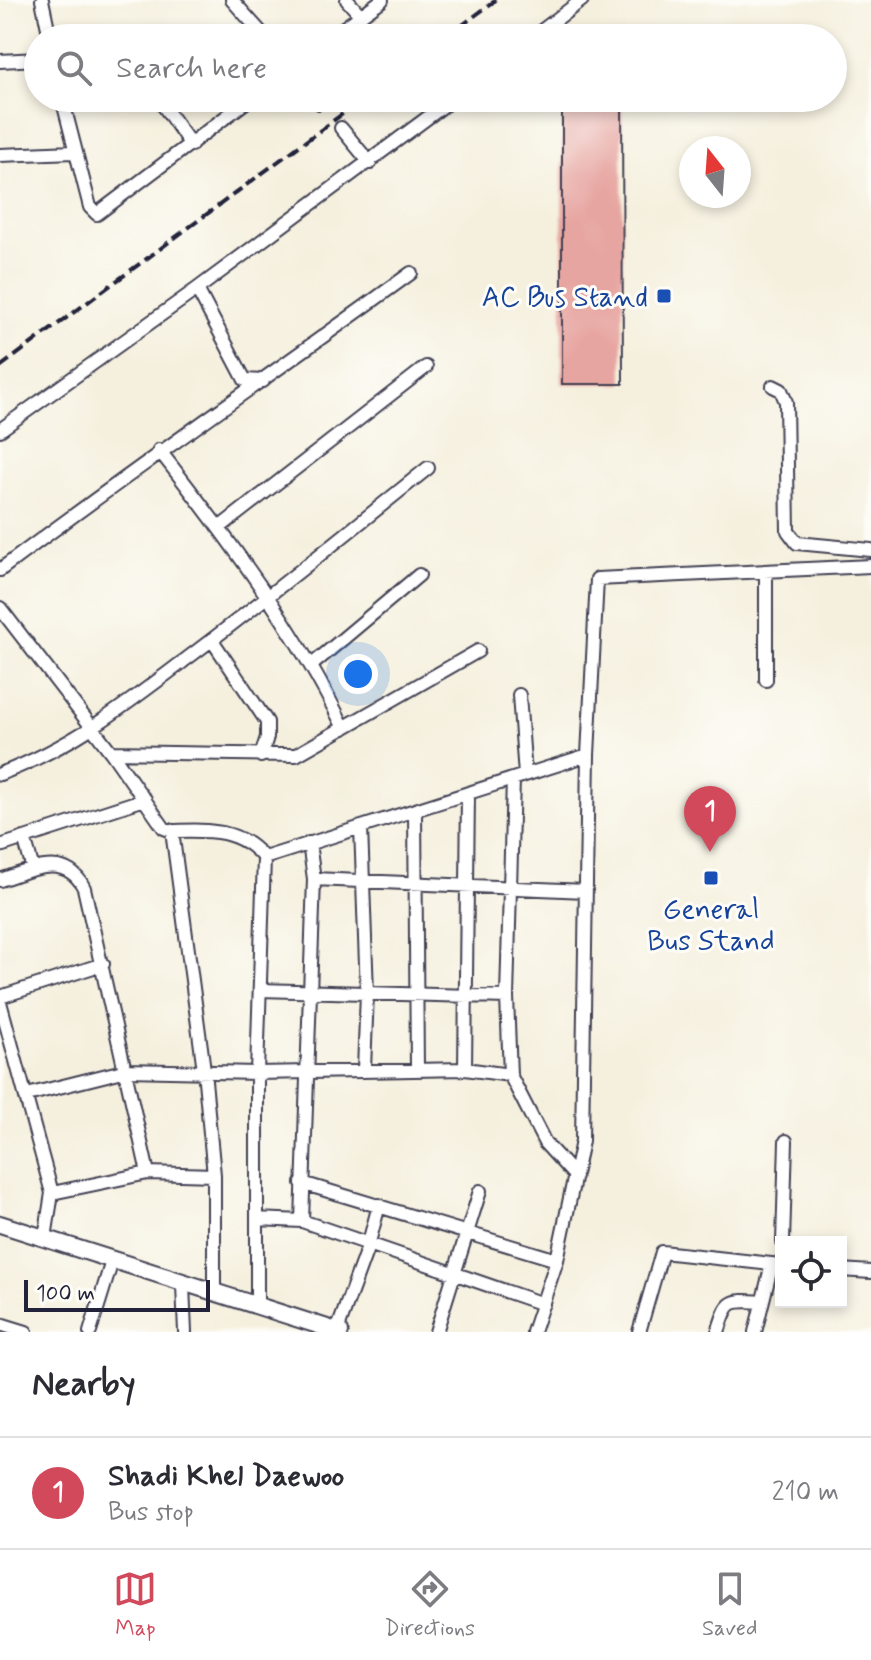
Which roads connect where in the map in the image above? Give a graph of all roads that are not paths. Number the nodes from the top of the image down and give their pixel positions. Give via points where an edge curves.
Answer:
1 (42, 0) edge
2 (232, 0) edge
3 (347, 0) edge
4 (382, 0) edge
5 (582, 0) edge
6 (361, 16) junction
7 (47, 24) edge
8 (253, 24) edge
9 (350, 24) edge
10 (550, 24) edge
11 (24, 60) edge
12 (0, 61) edge
13 (65, 112) edge
14 (168, 112) edge
15 (233, 112) edge
16 (436, 112) edge
17 (341, 128) dead end
18 (191, 145) junction
19 (74, 152) junction
20 (0, 155) edge
21 (370, 163) junction
22 (411, 273) dead end
23 (197, 289) junction
24 (426, 367) dead end
25 (263, 381) junction
26 (773, 386) dead end
27 (0, 430) edge
28 (159, 450) junction
29 (428, 468) dead end
30 (219, 528) junction
31 (871, 550) edge
32 (871, 566) edge
33 (0, 570) edge
34 (766, 573) junction
35 (419, 575) dead end
36 (267, 597) junction
37 (0, 608) edge
38 (212, 640) junction
39 (478, 651) dead end
40 (313, 664) junction
41 (766, 680) dead end
42 (519, 695) dead end
43 (344, 728) junction
44 (92, 730) junction
45 (111, 752) junction
46 (588, 755) junction
47 (261, 756) junction
48 (0, 774) edge
49 (519, 777) junction
50 (468, 793) junction
51 (145, 799) junction
52 (415, 810) junction
53 (361, 827) junction
54 (172, 831) junction
55 (24, 838) junction
56 (309, 843) junction
57 (0, 846) edge
58 (264, 858) junction
59 (33, 869) junction
60 (314, 879) junction
61 (0, 880) edge
62 (366, 881) junction
63 (416, 884) junction
64 (468, 886) junction
65 (509, 887) junction
66 (586, 891) junction
67 (103, 964) junction
68 (260, 990) junction
69 (311, 991) junction
70 (367, 993) junction
71 (417, 995) junction
72 (469, 996) junction
73 (507, 997) junction
74 (0, 1000) edge
75 (364, 1069) junction
76 (465, 1069) junction
77 (127, 1070) junction
78 (204, 1070) junction
79 (417, 1070) junction
80 (310, 1072) junction
81 (257, 1073) junction
82 (510, 1075) junction
83 (27, 1095) junction
84 (786, 1141) dead end
85 (148, 1173) junction
86 (214, 1175) junction
87 (575, 1176) junction
88 (302, 1183) junction
89 (480, 1191) dead end
90 (52, 1193) junction
91 (379, 1205) junction
92 (257, 1219) junction
93 (302, 1221) junction
94 (0, 1224) edge
95 (466, 1233) junction
96 (783, 1236) edge
97 (45, 1238) junction
98 (368, 1246) junction
99 (557, 1260) junction
100 (112, 1261) junction
101 (775, 1265) edge
102 (775, 1267) edge
103 (847, 1270) edge
104 (871, 1272) edge
105 (455, 1276) junction
106 (183, 1285) junction
107 (214, 1294) junction
108 (761, 1302) junction
109 (543, 1304) junction
110 (257, 1307) junction
111 (0, 1324) edge
112 (26, 1332) edge
113 (90, 1332) edge
114 (185, 1332) edge
115 (338, 1332) edge
116 (436, 1332) edge
117 (533, 1332) edge
118 (639, 1332) edge
119 (718, 1332) edge
120 (755, 1332) edge

1 - 7 street
2 - 8 street
3 - 6 street
4 - 6 street
5 - 10 street
6 - 9 street
11 - 12 street
13 - 19 street
14 - 18 street
15 - 18 street
16 - 21 street
17 - 21 street
18 - 19 street via 97,214 90,207
19 - 20 street
21 - 23 street
22 - 25 street
23 - 25 street via 245,380
23 - 27 street
24 - 30 street
25 - 28 street
26 - 31 street via 786,402 788,531 797,543
28 - 30 street
28 - 33 street
29 - 36 street
30 - 36 street
32 - 34 street
34 - 41 street
34 - 46 street via 597,579
35 - 40 street
36 - 38 street
36 - 40 street
37 - 44 street
38 - 44 street
38 - 47 street via 267,722
39 - 43 street
40 - 43 street
42 - 49 street
43 - 47 street via 296,755
44 - 45 street
44 - 48 street
45 - 47 street
45 - 51 street
46 - 49 street
46 - 66 street
49 - 50 street
49 - 65 street
50 - 52 street
50 - 64 street
51 - 54 street
51 - 55 street
52 - 53 street
52 - 63 street
53 - 56 street
53 - 62 street
54 - 58 street via 232,834
54 - 78 street
55 - 57 street
55 - 59 street
56 - 58 street
56 - 60 street
58 - 68 street
59 - 61 street
59 - 67 street via 67,867 80,880
60 - 62 street
60 - 69 street
62 - 63 street
62 - 70 street
63 - 64 street
63 - 71 street
64 - 65 street
64 - 72 street
65 - 66 street
65 - 73 street
66 - 87 street via 582,1141
67 - 74 street
67 - 77 street
68 - 69 street
68 - 81 street
69 - 70 street
69 - 80 street
70 - 71 street
70 - 75 street
71 - 72 street
71 - 79 street
72 - 73 street
72 - 76 street
73 - 82 street
74 - 83 street
75 - 79 street
75 - 80 street
76 - 79 street
76 - 82 street
77 - 78 street
77 - 83 street
77 - 85 street
78 - 81 street
78 - 86 street
80 - 81 street
80 - 88 street
81 - 92 street
82 - 87 street via 545,1143
83 - 90 street
84 - 96 street
85 - 86 street
85 - 90 street
86 - 107 street
87 - 99 street
88 - 91 street
88 - 93 street
89 - 95 street
90 - 97 street
91 - 95 street
91 - 98 street
92 - 93 street
92 - 110 street
93 - 98 street
94 - 97 main road
95 - 99 street
95 - 105 street
97 - 100 main road
98 - 105 street
98 - 115 street
99 - 109 street
100 - 106 main road
100 - 113 street
101 - 118 street via 662,1252
102 - 108 street
103 - 104 street
105 - 109 street
105 - 116 street
106 - 107 main road
106 - 114 street
107 - 110 main road
108 - 119 street via 730,1303
108 - 120 street
109 - 117 street
110 - 115 main road
111 - 112 street

